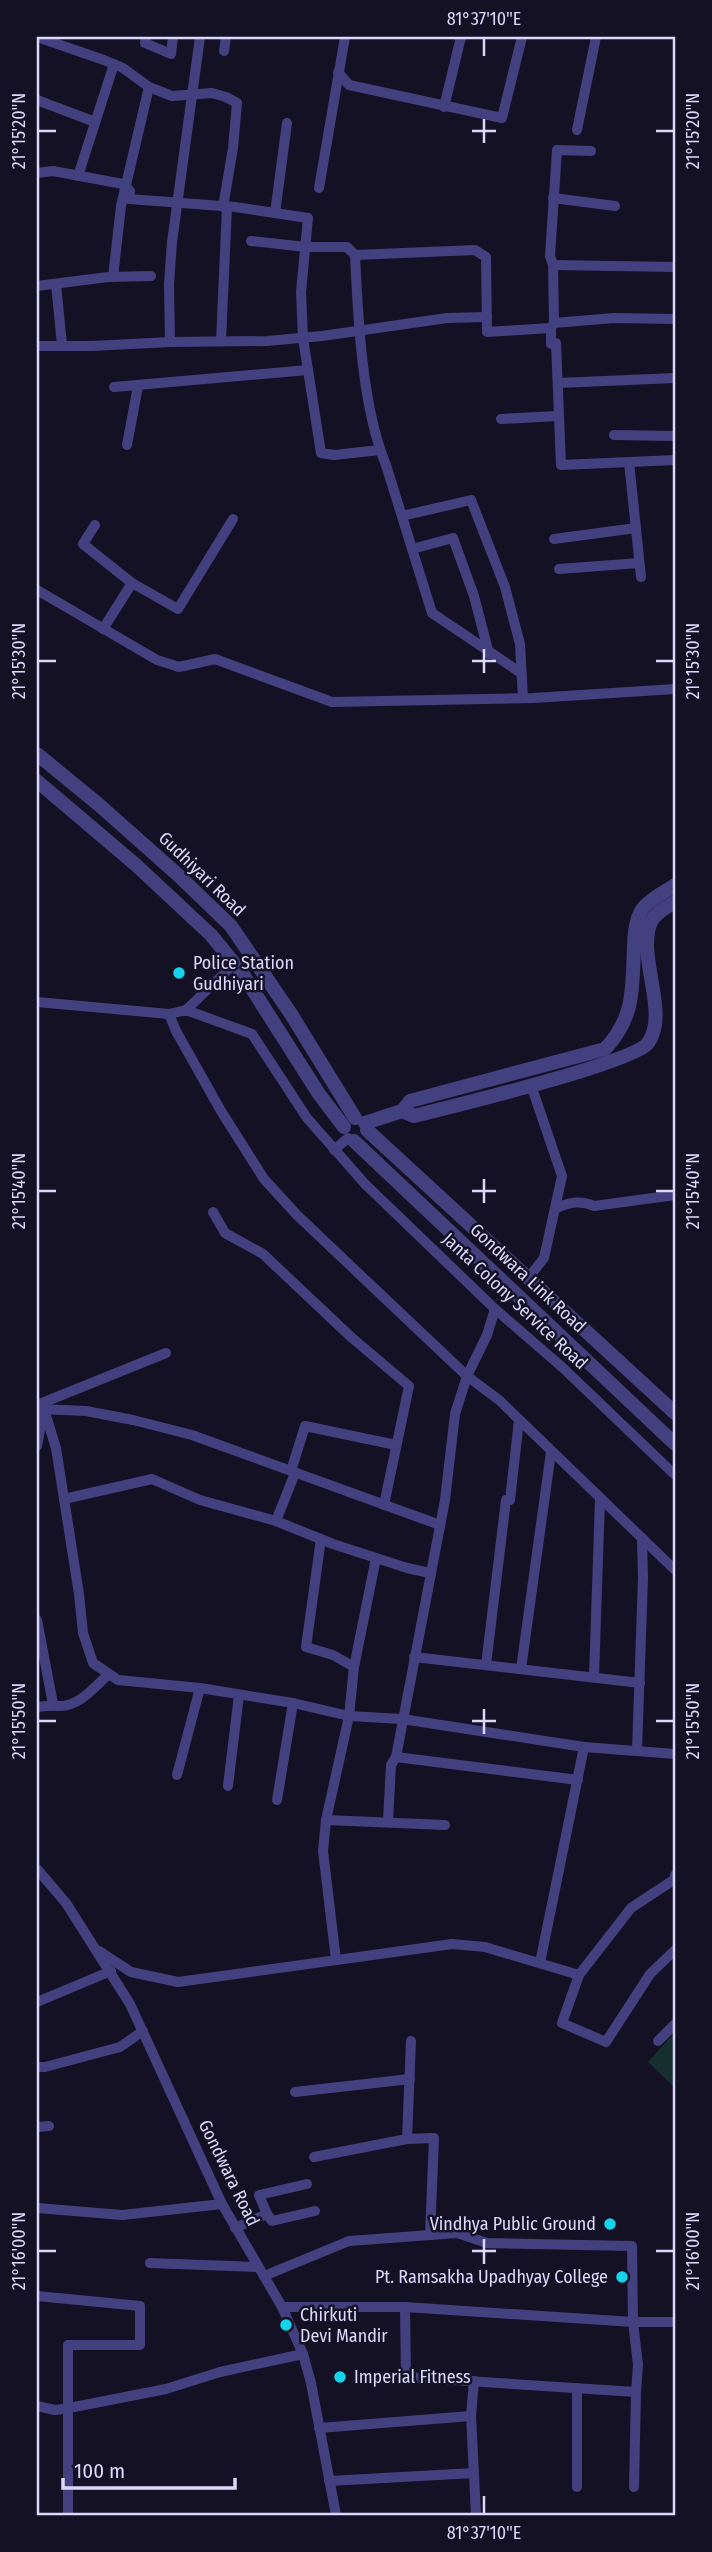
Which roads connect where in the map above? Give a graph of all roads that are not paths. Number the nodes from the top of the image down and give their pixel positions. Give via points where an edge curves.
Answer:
1 (146, 37) edge
2 (173, 37) edge
3 (200, 37) edge
4 (226, 37) edge
5 (345, 37) edge
6 (461, 37) edge
7 (522, 37) edge
8 (596, 37) edge
9 (43, 38) edge
10 (73, 42) edge
11 (224, 51) dead end
12 (114, 64) junction
13 (338, 72) junction
14 (149, 87) junction
15 (192, 94) junction
16 (37, 100) edge
17 (444, 107) junction
18 (95, 122) junction
19 (287, 123) dead end
20 (577, 130) dead end
21 (591, 150) dead end
22 (37, 173) edge
23 (78, 176) junction
24 (126, 187) junction
25 (319, 188) dead end
26 (553, 198) junction
27 (178, 203) junction
28 (614, 206) dead end
29 (225, 207) junction
30 (275, 213) junction
31 (251, 241) dead end
32 (306, 247) junction
33 (355, 255) junction
34 (553, 265) junction
35 (675, 267) edge
36 (151, 275) dead end
37 (113, 277) junction
38 (56, 284) junction
39 (37, 286) edge
40 (487, 317) junction
41 (675, 319) edge
42 (552, 325) junction
43 (360, 332) junction
44 (303, 338) junction
45 (221, 341) junction
46 (170, 342) junction
47 (37, 345) edge
48 (62, 345) junction
49 (308, 370) junction
50 (675, 378) edge
51 (558, 383) junction
52 (138, 386) junction
53 (114, 387) dead end
54 (558, 416) junction
55 (500, 419) dead end
56 (614, 435) dead end
57 (675, 436) edge
58 (127, 445) dead end
59 (380, 450) junction
60 (675, 460) edge
61 (629, 462) junction
62 (402, 516) junction
63 (233, 519) dead end
64 (95, 525) dead end
65 (636, 528) junction
66 (554, 540) dead end
67 (412, 549) junction
68 (639, 562) junction
69 (559, 569) dead end
70 (641, 577) dead end
71 (132, 583) junction
72 (37, 590) edge
73 (103, 629) junction
74 (489, 654) junction
75 (521, 673) junction
76 (675, 689) edge
77 (523, 698) junction
78 (37, 754) edge
79 (37, 781) edge
80 (675, 885) edge
81 (675, 902) edge
82 (234, 964) junction
83 (37, 1002) edge
84 (186, 1010) junction
85 (169, 1014) junction
86 (531, 1085) junction
87 (402, 1111) junction
88 (356, 1130) junction
89 (334, 1150) junction
90 (675, 1195) edge
91 (557, 1208) junction
92 (213, 1212) dead end
93 (529, 1277) junction
94 (495, 1309) junction
95 (166, 1353) dead end
96 (467, 1376) junction
97 (39, 1407) edge
98 (675, 1413) edge
99 (519, 1420) junction
100 (675, 1444) edge
101 (396, 1445) junction
102 (37, 1446) edge
103 (56, 1448) junction
104 (37, 1452) edge
105 (551, 1452) junction
106 (293, 1472) junction
107 (675, 1475) edge
108 (64, 1499) junction
109 (600, 1499) junction
110 (384, 1505) junction
111 (276, 1521) junction
112 (440, 1525) junction
113 (642, 1538) junction
114 (321, 1539) junction
115 (376, 1558) junction
116 (675, 1570) edge
117 (430, 1573) junction
118 (37, 1620) edge
119 (414, 1657) junction
120 (486, 1665) junction
121 (354, 1667) junction
122 (521, 1669) junction
123 (109, 1674) junction
124 (594, 1677) junction
125 (640, 1683) junction
126 (200, 1688) junction
127 (239, 1695) junction
128 (293, 1703) junction
129 (53, 1704) junction
130 (37, 1707) edge
131 (349, 1716) junction
132 (402, 1719) junction
133 (584, 1747) junction
134 (637, 1750) junction
135 (675, 1754) edge
136 (396, 1757) junction
137 (177, 1775) dead end
138 (578, 1780) junction
139 (228, 1786) dead end
140 (277, 1800) dead end
141 (326, 1820) junction
142 (388, 1821) junction
143 (445, 1825) dead end
144 (37, 1869) edge
145 (675, 1875) edge
146 (96, 1948) junction
147 (675, 1950) edge
148 (336, 1960) junction
149 (540, 1963) junction
150 (111, 1971) junction
151 (579, 1975) junction
152 (37, 2002) edge
153 (675, 2024) edge
154 (143, 2031) junction
155 (411, 2041) dead end
156 (658, 2041) dead end
157 (37, 2067) edge
158 (410, 2079) junction
159 (295, 2092) dead end
160 (49, 2126) dead end
161 (37, 2127) edge
162 (407, 2139) junction
163 (314, 2157) dead end
164 (307, 2184) dead end
165 (222, 2204) junction
166 (37, 2209) edge
167 (314, 2211) dead end
168 (267, 2214) junction
169 (235, 2228) junction
170 (430, 2235) junction
171 (150, 2263) dead end
172 (261, 2271) junction
173 (37, 2296) edge
174 (282, 2307) junction
175 (405, 2307) junction
176 (633, 2322) junction
177 (675, 2322) edge
178 (303, 2354) junction
179 (474, 2381) junction
180 (577, 2388) junction
181 (636, 2392) junction
182 (37, 2406) edge
183 (69, 2409) junction
184 (471, 2416) junction
185 (319, 2428) junction
186 (474, 2473) junction
187 (329, 2481) junction
188 (577, 2487) dead end
189 (634, 2487) dead end
190 (68, 2515) edge
191 (336, 2515) edge
192 (475, 2515) edge

1 - 2 street via 145,43 171,54
3 - 15 street
4 - 11 street
5 - 13 street
6 - 17 street
7 - 17 street via 502,118
8 - 20 street
9 - 10 street
10 - 12 street
12 - 14 street
12 - 18 street
13 - 17 street via 349,85
13 - 25 street
14 - 15 street via 172,96
14 - 24 street
15 - 27 street
15 - 29 street via 212,93 237,103
16 - 18 street
18 - 23 street
19 - 30 street
21 - 26 street via 557,150
22 - 23 street
23 - 24 street
24 - 27 street via 129,199
24 - 37 street
26 - 28 street
26 - 34 street
27 - 29 street
27 - 46 street via 169,284
29 - 30 street
29 - 45 street
30 - 32 street via 308,218
31 - 32 street
32 - 33 street via 347,247
32 - 44 street
33 - 40 street via 475,250 486,257
33 - 43 street
34 - 35 street
34 - 42 street
36 - 37 street
37 - 38 street
38 - 39 street
38 - 48 street
40 - 42 street via 487,332
40 - 43 street via 447,318
41 - 42 street via 614,318
42 - 51 street
43 - 44 street
43 - 59 street
44 - 45 street
44 - 49 street
45 - 46 street
46 - 48 street
47 - 48 street
49 - 52 street
49 - 59 street via 321,453
50 - 51 street
51 - 54 street
52 - 53 street
52 - 58 street
54 - 55 street
54 - 61 street via 561,465
56 - 57 street
59 - 62 street
60 - 61 street
61 - 65 street
62 - 67 street
62 - 75 street via 471,500 505,587 520,644
63 - 71 street via 178,610
64 - 71 street via 82,544
65 - 66 street
65 - 68 street
67 - 74 street via 432,612
67 - 74 street via 453,538
68 - 69 street
68 - 70 street
71 - 73 street
72 - 73 street
73 - 77 street via 157,660 179,667 215,659 332,702
74 - 75 street
75 - 77 street
76 - 77 street
78 - 88 street, Gudhiyari Road via 231,926 291,1014
79 - 82 street via 170,895
80 - 87 street via 642,910 634,931 629,1015 605,1049 410,1101
81 - 86 street via 657,914 649,931 655,1013 648,1044 631,1055
82 - 84 street
82 - 88 street via 319,1094
83 - 85 street
84 - 85 street
84 - 89 street, Janta Colony Service Road via 252,1034 307,1118
85 - 96 street via 215,1101 264,1179
86 - 87 street via 414,1116
86 - 91 street via 562,1176
87 - 88 street
88 - 89 street
88 - 93 street, Gondwara Link Road
88 - 100 street, Gondwara Link Road
89 - 94 street, Janta Colony Service Road
90 - 91 street via 594,1206 569,1202
91 - 93 street via 544,1258
92 - 101 street via 225,1233 263,1254 409,1386
93 - 98 street, Gondwara Link Road
94 - 96 street
94 - 107 street, Janta Colony Service Road
95 - 97 street
96 - 99 street
96 - 112 street via 455,1414
97 - 102 street
97 - 103 street
97 - 106 street via 86,1411 192,1435
99 - 105 street
99 - 120 street
101 - 106 street via 305,1426
101 - 110 street
103 - 104 street
103 - 108 street
105 - 109 street
105 - 122 street
106 - 110 street
106 - 111 street
108 - 111 street via 152,1479 200,1500
108 - 123 street via 83,1633 93,1663
109 - 113 street
109 - 124 street
110 - 112 street
111 - 114 street
112 - 117 street
113 - 116 street
113 - 125 street
114 - 115 street
114 - 121 street via 306,1647
115 - 117 street
115 - 121 street
117 - 119 street
118 - 129 street
119 - 120 street
119 - 132 street
120 - 122 street
121 - 131 street
122 - 124 street
123 - 126 street via 118,1680
123 - 129 street via 80,1700
124 - 125 street
125 - 134 street
126 - 127 street
126 - 137 street
127 - 128 street
127 - 139 street
128 - 131 street
128 - 140 street
129 - 130 street
131 - 132 street
131 - 141 street
132 - 133 street
132 - 136 street
133 - 134 street
133 - 138 street
134 - 135 street
136 - 138 street
136 - 142 street via 391,1765
138 - 149 street
141 - 142 street
141 - 148 street via 323,1851
142 - 143 street
144 - 146 street, Gondwara Road
145 - 151 street via 631,1908
146 - 148 street via 131,1972 178,1982
146 - 150 street, Gondwara Road
147 - 151 street via 650,1974 606,2042 562,2023
148 - 149 street via 452,1944 485,1947
149 - 151 street
150 - 152 street
150 - 154 street, Gondwara Road
153 - 156 street
154 - 157 street via 120,2047
154 - 165 street, Gondwara Road
155 - 158 street
158 - 159 street
158 - 162 street
160 - 161 street
162 - 163 street
162 - 170 street via 434,2138
164 - 168 street via 259,2196
165 - 166 street via 122,2215
165 - 169 street, Gondwara Road
167 - 168 street via 272,2221
168 - 169 street
169 - 172 street, Gondwara Road
170 - 172 street via 349,2242
170 - 176 street via 457,2233 487,2243 632,2246
171 - 172 street
172 - 174 street, Gondwara Road
173 - 183 street via 140,2306 140,2346 68,2346
174 - 175 street
174 - 178 street, Gondwara Road
175 - 176 street
175 - 179 street via 406,2377
176 - 177 street
176 - 181 street
178 - 183 street
178 - 185 street, Gondwara Road
179 - 180 street
179 - 184 street
180 - 181 street
180 - 188 street
181 - 189 street
182 - 183 street
183 - 190 street
184 - 185 street
184 - 186 street
185 - 187 street, Gondwara Road
186 - 187 street
186 - 192 street
187 - 191 street, Gondwara Road

